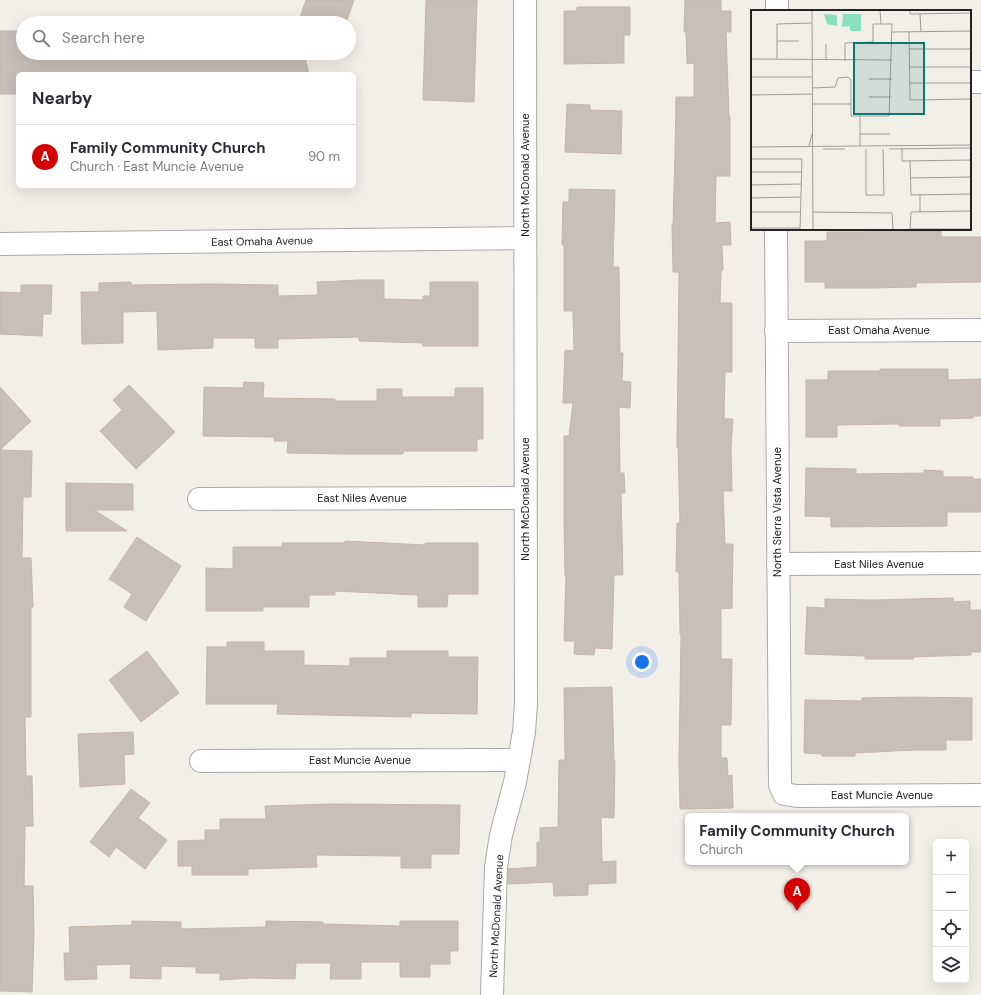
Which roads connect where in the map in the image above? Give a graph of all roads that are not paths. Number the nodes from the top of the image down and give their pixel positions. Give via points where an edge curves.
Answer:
1 (525, 0) edge
2 (776, 230) edge
3 (525, 238) junction
4 (0, 244) edge
5 (981, 330) edge
6 (776, 331) junction
7 (525, 498) junction
8 (199, 499) dead end
9 (981, 563) edge
10 (778, 564) junction
11 (519, 760) junction
12 (201, 761) dead end
13 (784, 794) joint
14 (981, 795) edge
15 (492, 995) edge

1 - 3 street, North McDonald Avenue
2 - 6 street, North Sierra Vista Avenue
3 - 4 street, East Omaha Avenue
3 - 7 street, North McDonald Avenue
5 - 6 street, East Omaha Avenue
6 - 10 street, North Sierra Vista Avenue
7 - 8 street, East Niles Avenue
7 - 11 street, North McDonald Avenue via 526,703
9 - 10 street, East Niles Avenue
10 - 13 street, North Sierra Vista Avenue via 780,785
11 - 12 street, East Muncie Avenue
11 - 15 street, North McDonald Avenue via 496,867
13 - 14 street, East Muncie Avenue

